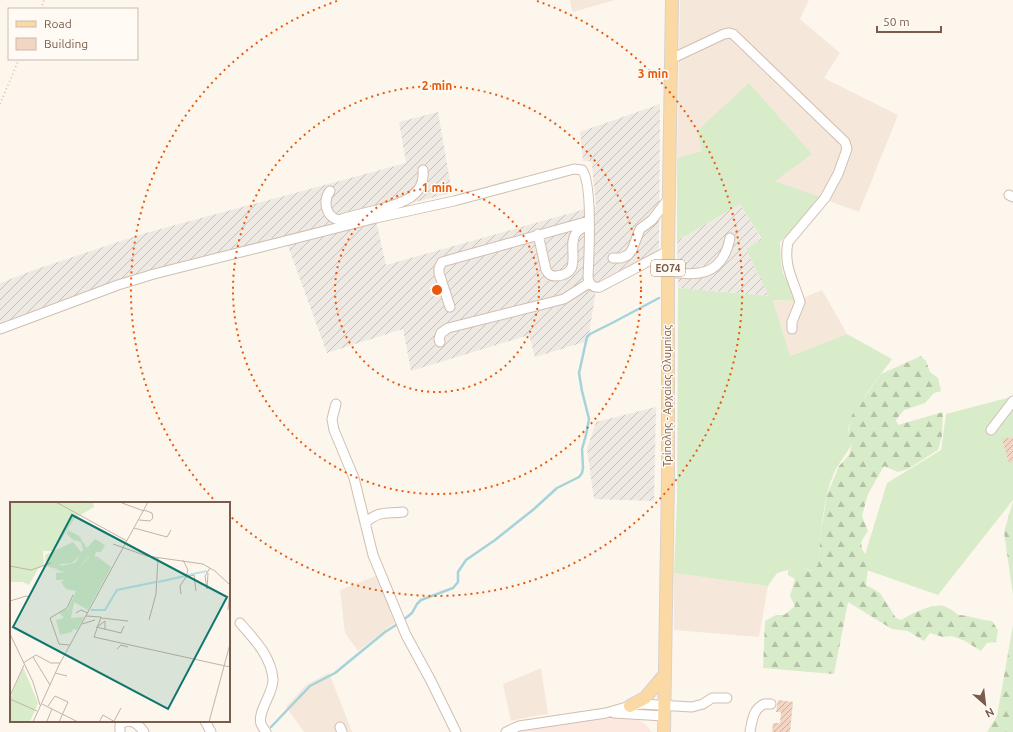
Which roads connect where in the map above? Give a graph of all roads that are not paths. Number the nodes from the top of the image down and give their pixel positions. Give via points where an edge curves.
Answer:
1 (672, 0) edge
2 (671, 59) junction
3 (423, 170) dead end
4 (330, 191) dead end
5 (669, 198) junction
6 (353, 220) junction
7 (589, 223) junction
8 (538, 234) junction
9 (730, 238) dead end
10 (668, 251) junction
11 (613, 258) dead end
12 (668, 272) junction
13 (589, 283) junction
14 (450, 307) dead end
15 (792, 328) dead end
16 (0, 329) edge
17 (440, 342) dead end
18 (1013, 401) edge
19 (336, 404) dead end
20 (991, 430) dead end
21 (403, 512) dead end
22 (365, 523) junction
23 (240, 623) dead end
24 (665, 674) junction
25 (727, 698) dead end
26 (771, 704) dead end
27 (630, 706) junction
28 (664, 711) junction
29 (606, 713) junction
30 (124, 722) edge
31 (132, 722) edge
32 (206, 722) edge
33 (263, 731) edge
34 (120, 732) edge
35 (144, 732) edge
36 (211, 732) edge
37 (456, 732) edge
38 (506, 732) edge
39 (664, 732) edge
40 (750, 732) edge

1 - 2 main road, ΕΟ74
2 - 5 main road, Τρίπολης - Αρχαίας Ολυμπίας / ΕΟ74
2 - 15 street via 724,34 733,34 845,142 848,149 825,198 788,242 788,272 800,302
3 - 6 street via 422,182 412,197
4 - 6 street via 326,201 330,216 338,220
5 - 10 main road, Τρίπολης - Αρχαίας Ολυμπίας / ΕΟ74
5 - 11 street via 652,220 640,229 628,255
6 - 7 street via 454,201 574,169 582,170 586,177
6 - 16 street via 125,283
7 - 8 street
7 - 8 street via 576,233 574,238 572,268 559,276 548,274
7 - 13 street
8 - 14 street via 442,262 439,268
9 - 12 street via 725,255 712,268 700,273
10 - 12 main road, Τρίπολης - Αρχαίας Ολυμπίας / ΕΟ74
10 - 13 street via 600,287 594,287
12 - 24 main road, Τρίπολης - Αρχαίας Ολυμπίας / ΕΟ74
13 - 17 street via 564,299 448,328 441,333
18 - 20 street
19 - 22 street via 332,419 334,430 354,478
21 - 22 street via 383,512
22 - 37 street via 373,555 406,635
23 - 33 street via 264,653 273,678 262,714
24 - 27 main road via 645,698
24 - 28 main road, Τρίπολης - Αρχαίας Ολυμπίας / ΕΟ74
25 - 28 street via 712,698 692,707
26 - 40 street via 757,708
27 - 28 street via 641,704
27 - 29 street
28 - 29 street
28 - 39 main road, Τρίπολης - Αρχαίας Ολυμπίας / ΕΟ74
29 - 38 street via 519,726
30 - 34 street via 120,725
31 - 35 street
32 - 36 street

